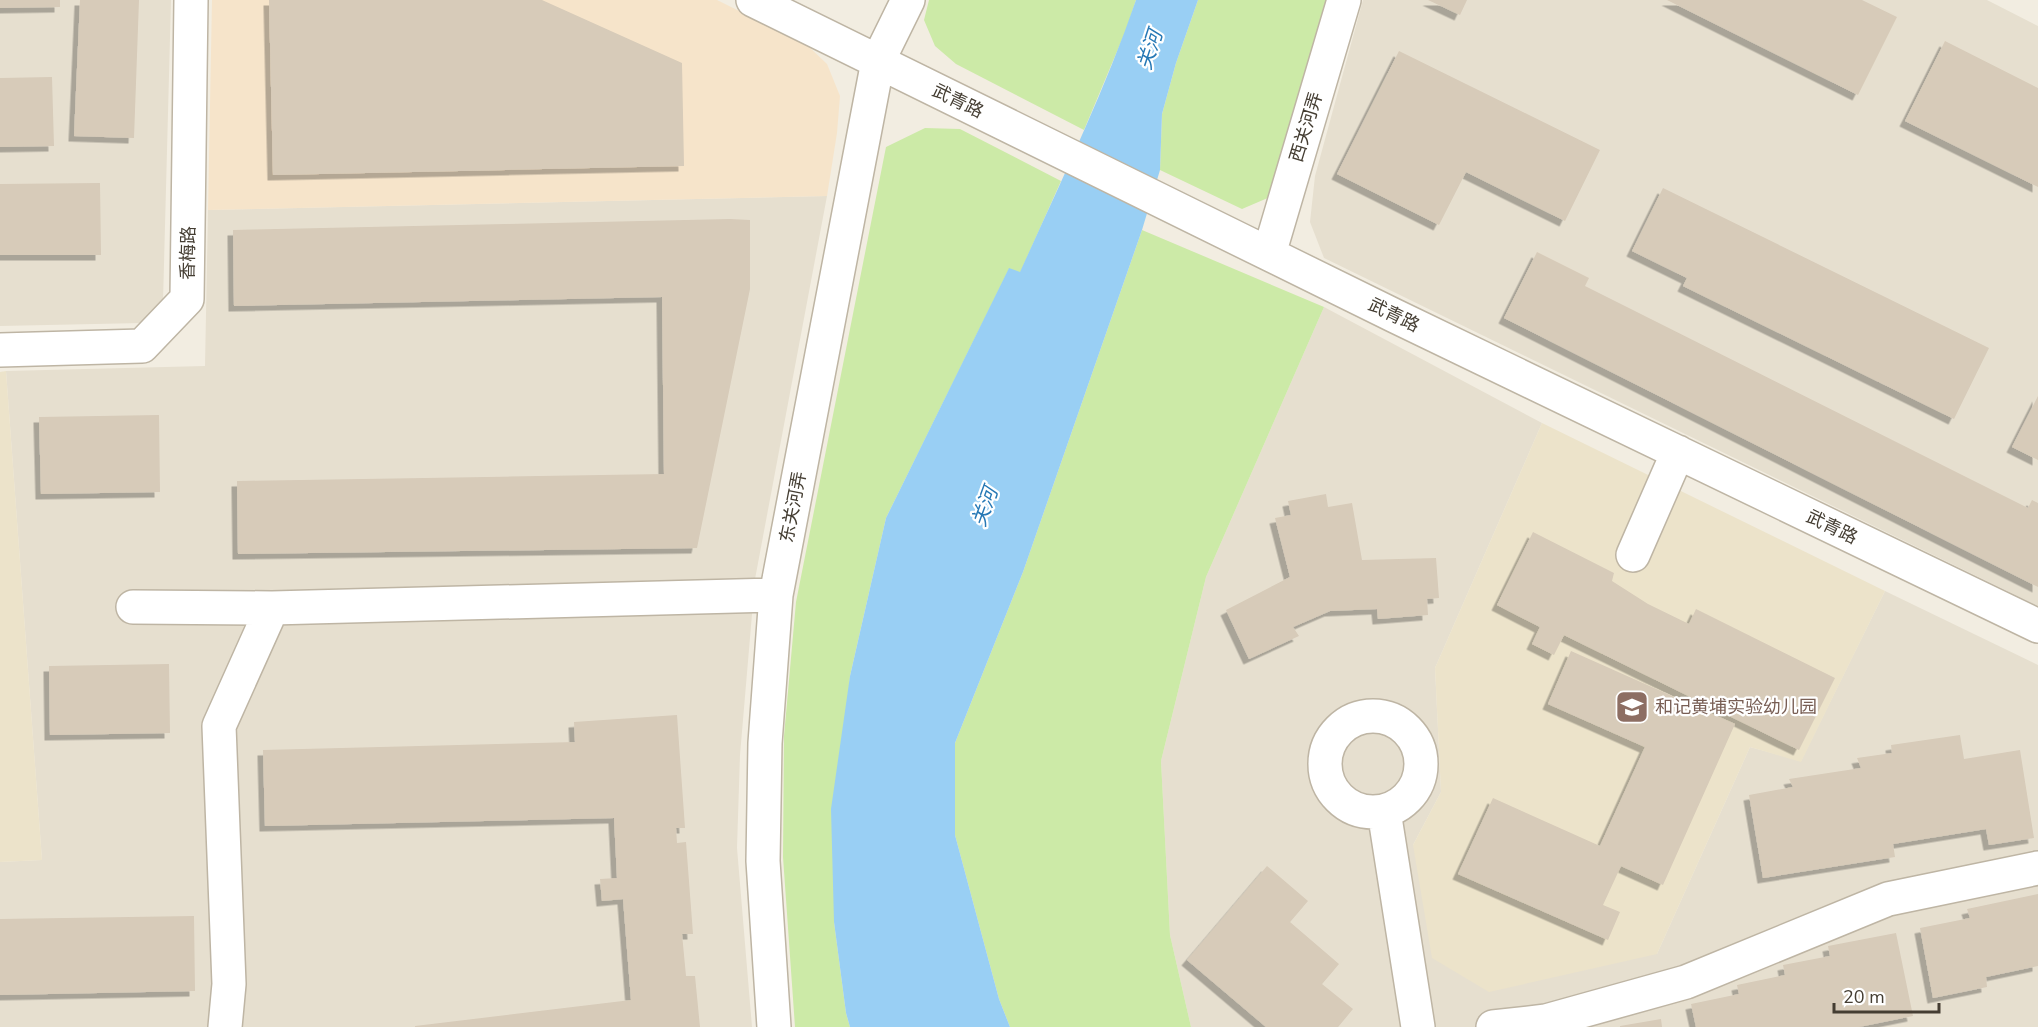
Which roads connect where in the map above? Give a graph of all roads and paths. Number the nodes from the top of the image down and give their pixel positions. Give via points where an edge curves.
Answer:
1 (191, 0) edge
2 (753, 0) edge
3 (908, 0) edge
4 (1344, 0) edge
5 (878, 62) junction
6 (1269, 254) junction
7 (0, 350) edge
8 (1678, 452) junction
9 (1633, 555) dead end
10 (776, 595) junction
11 (132, 608) dead end
12 (272, 608) junction
13 (2038, 626) edge
14 (1384, 811) dead end
15 (2038, 868) edge
16 (225, 1027) edge
17 (774, 1027) edge
18 (1418, 1027) edge
19 (1493, 1027) edge

1 - 7 street, 香梅路 via 187,299 142,346
2 - 5 street, 武青路
3 - 5 street, 东关河弄
4 - 6 street, 西关河弄
5 - 6 street, 武青路
5 - 10 street, 东关河弄
6 - 8 street, 武青路
8 - 9 street
8 - 13 street, 武青路
10 - 12 street
10 - 17 street, 东关河弄 via 765,743 763,861
11 - 12 street
12 - 16 street via 219,726 229,984
14 - 18 street
15 - 19 street via 1888,899 1686,982 1546,1021

